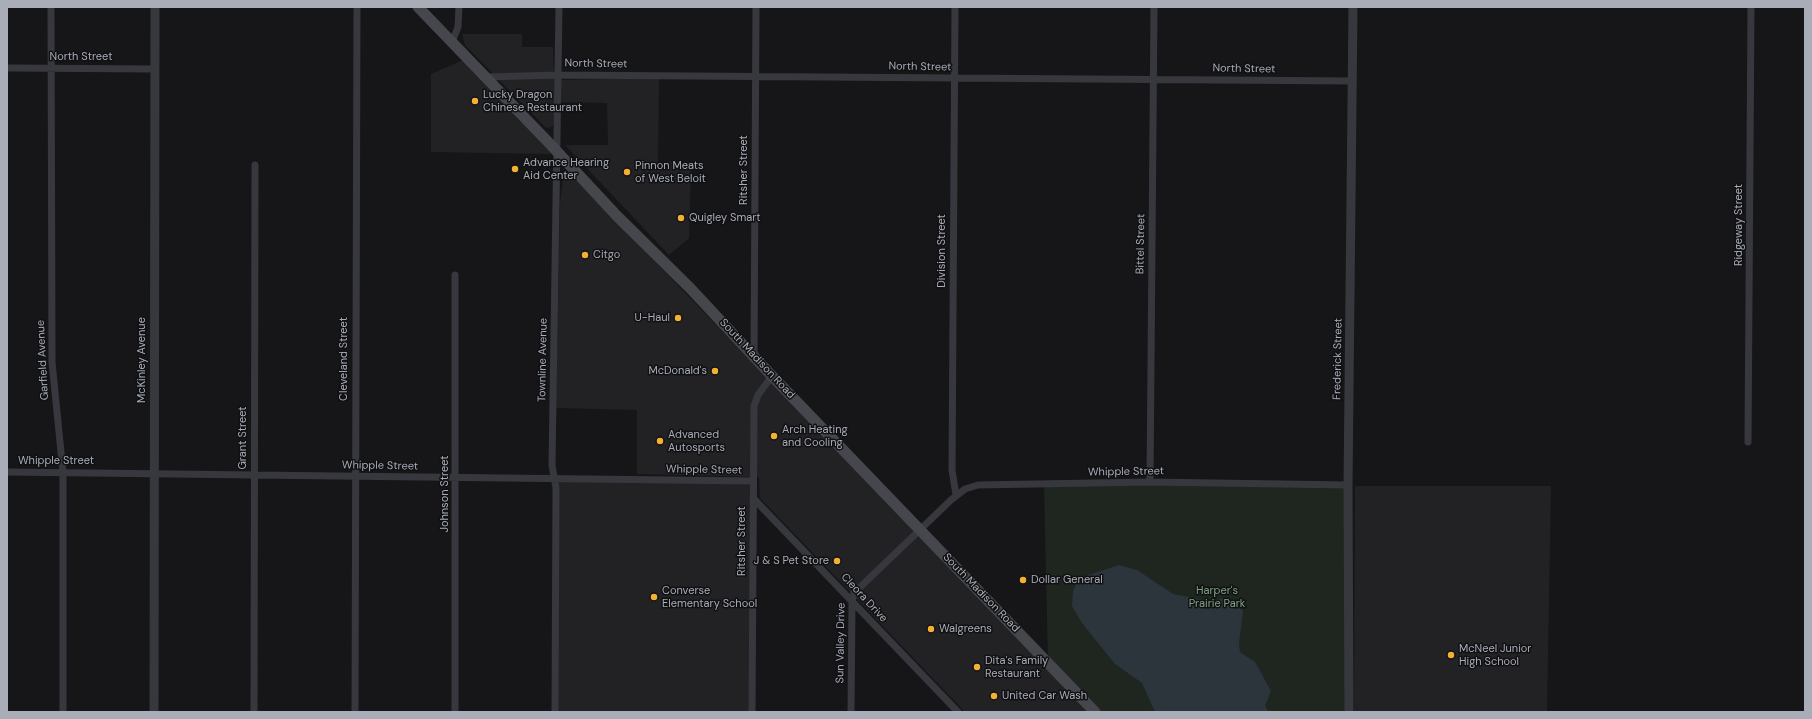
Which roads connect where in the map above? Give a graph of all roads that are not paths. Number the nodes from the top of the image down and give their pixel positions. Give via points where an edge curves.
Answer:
1 (51, 7) edge
2 (155, 7) edge
3 (357, 7) edge
4 (418, 7) edge
5 (459, 7) edge
6 (559, 7) edge
7 (756, 7) edge
8 (954, 7) edge
9 (1154, 7) edge
10 (1353, 7) edge
11 (1751, 7) edge
12 (452, 42) junction
13 (7, 68) edge
14 (50, 68) junction
15 (154, 69) junction
16 (558, 75) junction
17 (486, 77) junction
18 (756, 77) junction
19 (954, 79) junction
20 (1153, 80) junction
21 (1353, 82) junction
22 (557, 151) junction
23 (255, 165) dead end
24 (455, 275) dead end
25 (754, 357) junction
26 (772, 376) junction
27 (1748, 442) dead end
28 (7, 472) edge
29 (63, 472) junction
30 (154, 473) junction
31 (253, 474) junction
32 (355, 476) junction
33 (456, 478) junction
34 (555, 478) junction
35 (753, 481) junction
36 (1150, 482) junction
37 (1348, 485) junction
38 (956, 495) junction
39 (753, 498) junction
40 (920, 530) junction
41 (852, 602) junction
42 (63, 712) edge
43 (154, 712) edge
44 (254, 712) edge
45 (355, 712) edge
46 (455, 712) edge
47 (555, 712) edge
48 (752, 712) edge
49 (851, 712) edge
50 (958, 712) edge
51 (1095, 712) edge
52 (1349, 712) edge

1 - 14 street, Garfield Avenue
2 - 15 street, McKinley Avenue
3 - 32 street, Cleveland Street
4 - 12 main road, South Madison Road
5 - 12 street via 458,27
6 - 16 street, Townline Avenue
7 - 18 street, Ritsher Street
8 - 19 street, Division Street
9 - 20 street, Bittel Street
10 - 21 street, Frederick Street
11 - 27 street, Ridgeway Street
12 - 17 main road, South Madison Road
13 - 14 street, North Street
14 - 15 street, North Street
14 - 29 street, Garfield Avenue via 52,362
15 - 30 street, McKinley Avenue
16 - 17 street, North Street
16 - 18 street, North Street
16 - 22 street, Townline Avenue
17 - 22 main road, South Madison Road
18 - 19 street, North Street
18 - 25 street, Ritsher Street
19 - 20 street, North Street
19 - 38 street, Division Street via 952,470
20 - 21 street, North Street
20 - 36 street, Bittel Street
21 - 37 street, Frederick Street
22 - 25 main road, South Madison Road
22 - 34 street, Townline Avenue via 552,465
23 - 31 street, Grant Street
24 - 33 street, Johnson Street
25 - 26 main road, South Madison Road
26 - 35 street, Ritsher Street via 758,395 754,406
26 - 40 main road, South Madison Road
28 - 29 street, Whipple Street
29 - 30 street, Whipple Street
29 - 42 street, Garfield Avenue
30 - 31 street, Whipple Street
30 - 43 street, McKinley Avenue
31 - 32 street, Whipple Street
31 - 44 street, Grant Street
32 - 33 street, Whipple Street
32 - 45 street, Cleveland Street
33 - 34 street, Whipple Street
33 - 46 street, Johnson Street
34 - 35 street, Whipple Street
34 - 47 street, Townline Avenue
35 - 39 street, Ritsher Street
36 - 37 street, Whipple Street
36 - 38 street, Whipple Street via 978,484
37 - 52 street, Frederick Street
38 - 40 street, Whipple Street
39 - 41 street, Cleora Drive
39 - 48 street, Ritsher Street
40 - 41 street, Sun Valley Drive via 859,586
40 - 51 main road, South Madison Road
41 - 49 street, Sun Valley Drive
41 - 50 street, Cleora Drive

